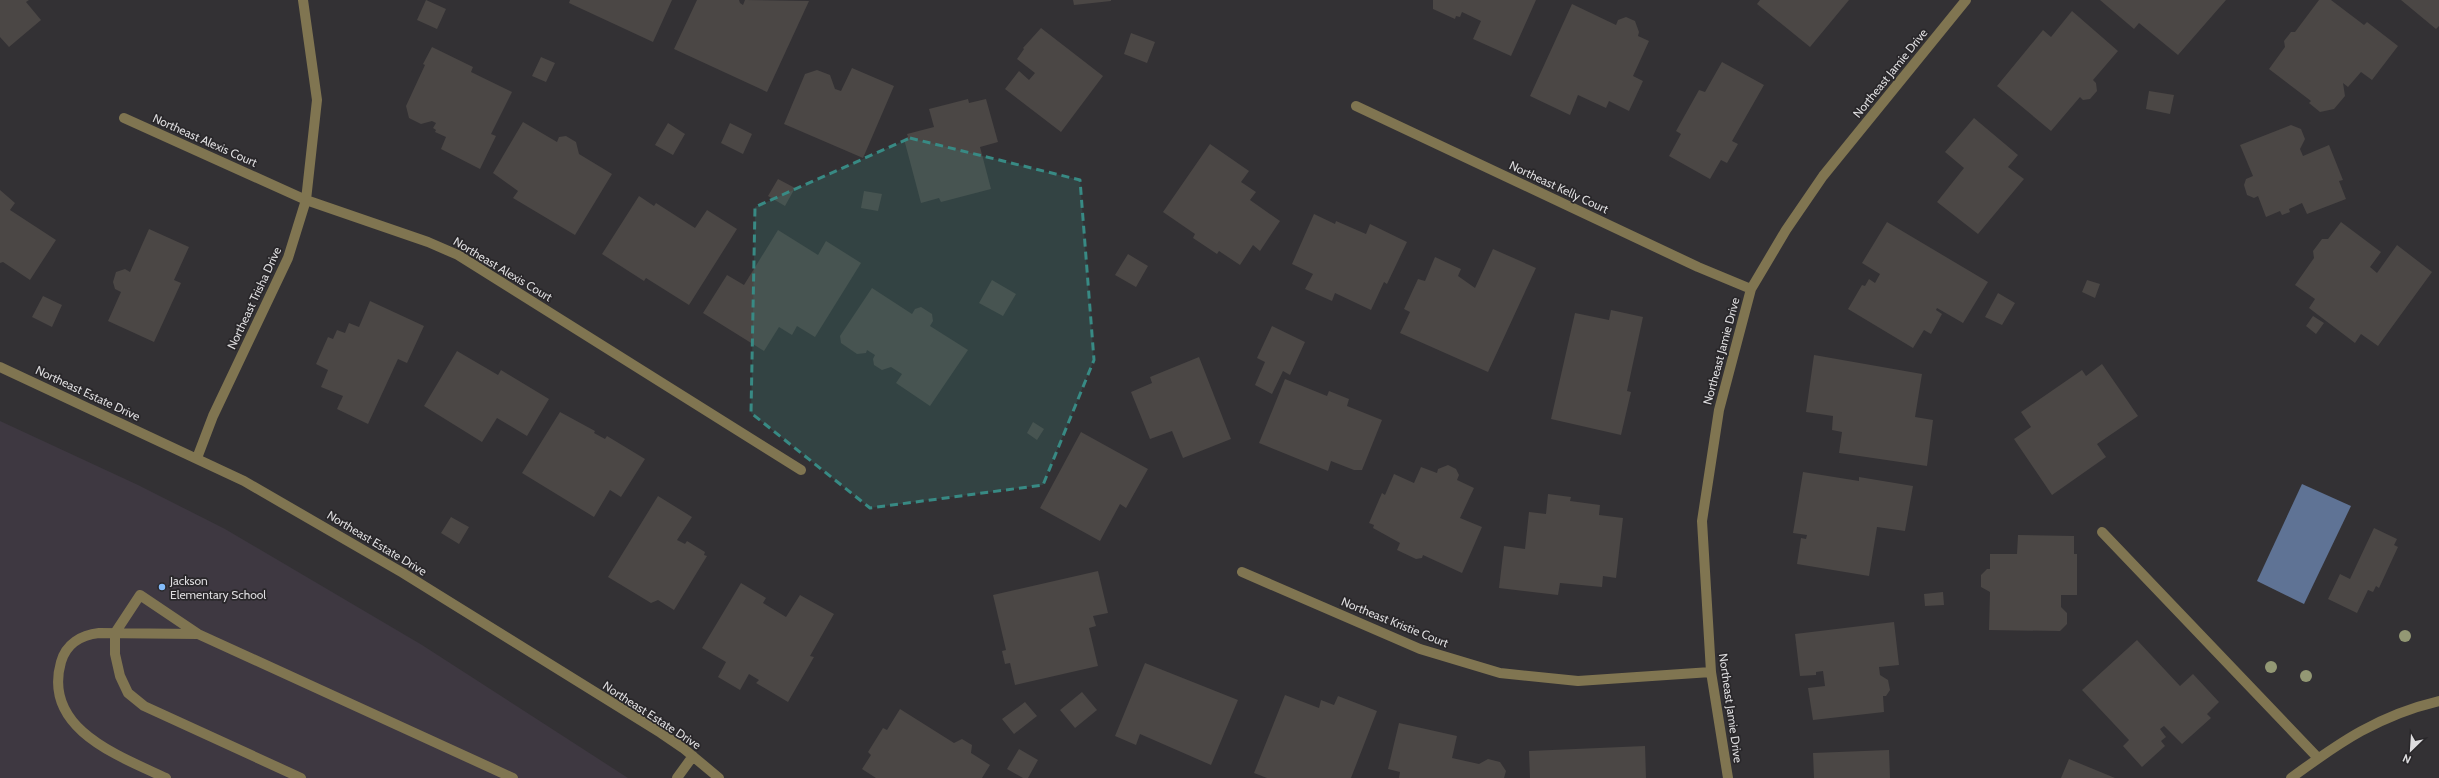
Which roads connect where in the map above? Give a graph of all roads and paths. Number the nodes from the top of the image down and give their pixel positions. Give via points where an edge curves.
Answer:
1 (303, 0) edge
2 (1966, 0) edge
3 (1356, 106) dead end
4 (124, 118) dead end
5 (306, 200) junction
6 (1751, 290) junction
7 (0, 367) edge
8 (197, 458) junction
9 (801, 470) dead end
10 (2102, 532) dead end
11 (1242, 572) dead end
12 (115, 633) junction
13 (198, 634) junction
14 (1711, 672) junction
15 (2439, 702) edge
16 (693, 756) junction
17 (2318, 758) junction
18 (166, 778) edge
19 (301, 778) edge
20 (513, 778) edge
21 (677, 778) edge
22 (719, 778) edge
23 (1728, 778) edge
24 (2291, 778) edge

1 - 5 street, Northeast Trisha Drive via 317,100
2 - 6 street, Northeast Jamie Drive via 1823,176 1786,230
3 - 6 street, Northeast Kelly Court
4 - 5 street, Northeast Alexis Court
5 - 8 street, Northeast Trisha Drive via 288,258 213,416
5 - 9 street, Northeast Alexis Court via 428,242 458,255
6 - 14 street, Northeast Jamie Drive via 1719,410 1702,522
7 - 8 street, Northeast Estate Drive
8 - 16 street, Northeast Estate Drive via 244,480 321,524
10 - 17 street
11 - 14 street, Northeast Kristie Court via 1420,648 1500,673 1578,680
12 - 13 street
12 - 13 street via 140,595
12 - 18 street via 84,635 69,647 59,669 60,700 74,724 96,743
12 - 19 street via 115,654 120,676 128,693 144,706
13 - 20 street
14 - 23 street, Northeast Jamie Drive
15 - 17 street via 2416,707 2373,723
16 - 21 street
16 - 22 street, Northeast Estate Drive
17 - 24 street

